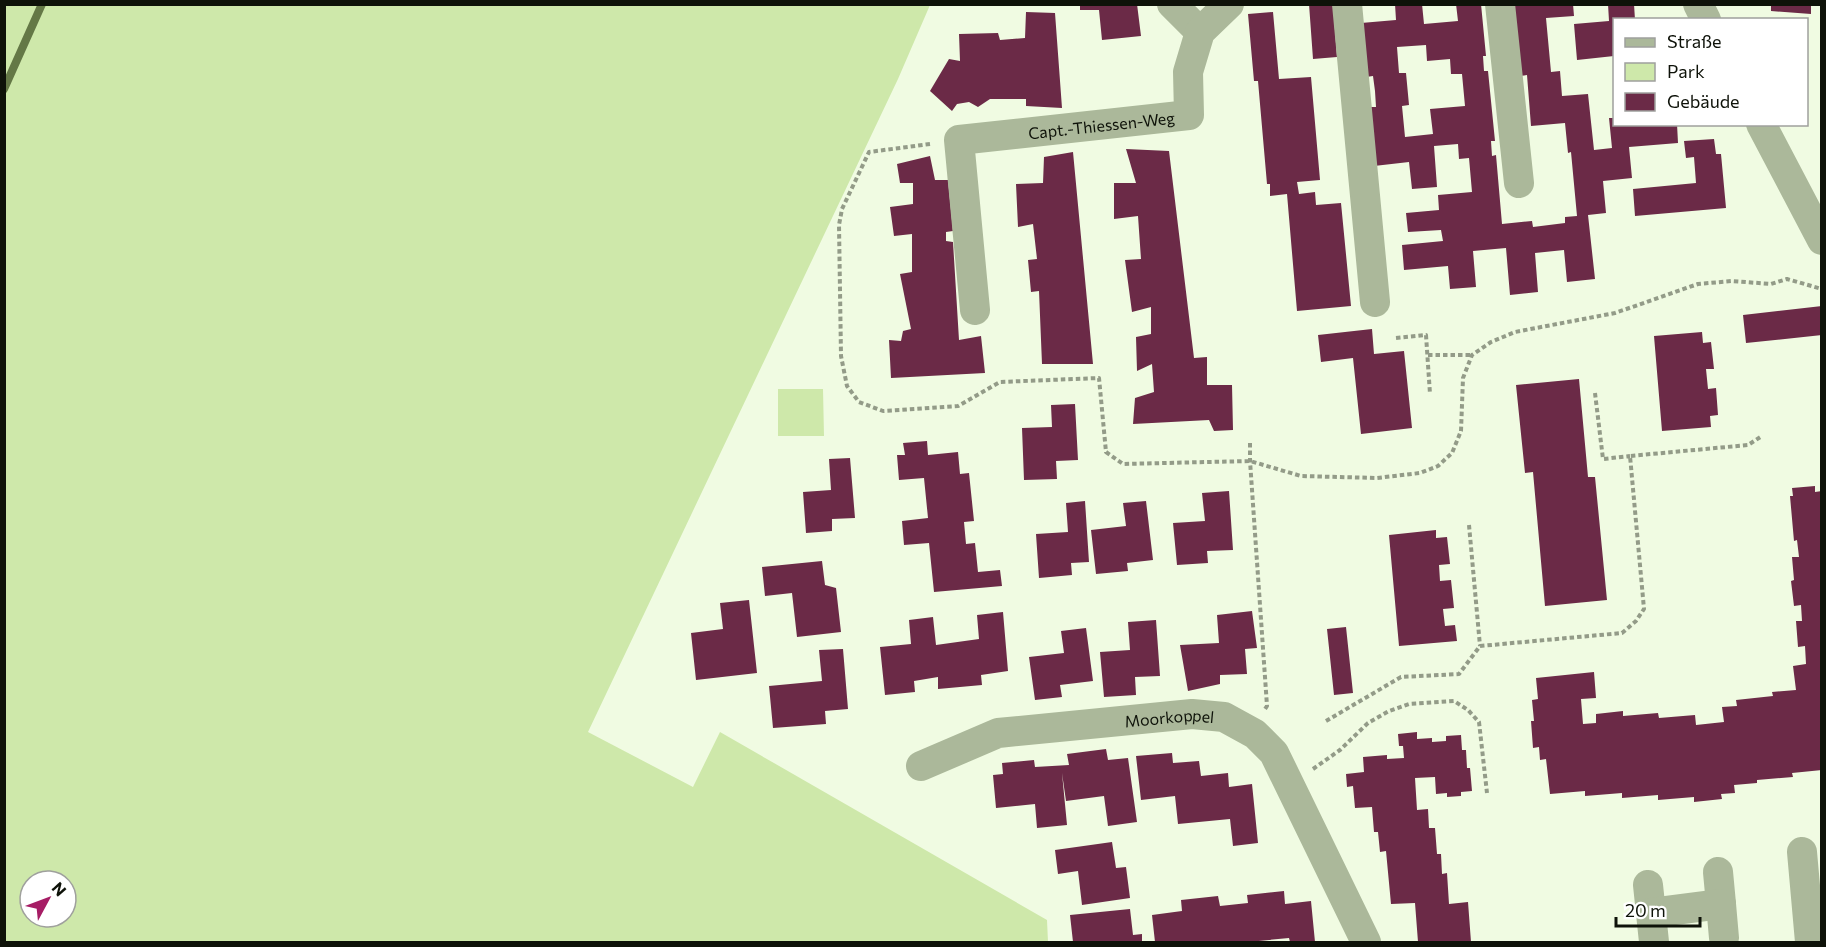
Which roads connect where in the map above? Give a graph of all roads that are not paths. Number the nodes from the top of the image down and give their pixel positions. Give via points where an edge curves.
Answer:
1 (1172, 4) edge
2 (1229, 4) edge
3 (1347, 4) edge
4 (1500, 4) edge
5 (1698, 4) edge
6 (1705, 18) edge
7 (1200, 32) junction
8 (1762, 126) edge
9 (1519, 183) dead end
10 (1821, 240) edge
11 (1375, 302) dead end
12 (975, 310) dead end
13 (921, 766) dead end
14 (1802, 852) dead end
15 (1718, 872) dead end
16 (1814, 892) edge
17 (1721, 904) junction
18 (1724, 938) dead end
19 (1366, 942) edge
20 (1654, 942) edge
21 (1810, 942) edge

1 - 7 street
2 - 7 street, Capt.-Thiessen-Weg
3 - 11 street
4 - 9 street
5 - 6 street
7 - 12 street, Capt.-Thiessen-Weg via 1188,72 1189,115 959,140
8 - 10 street
13 - 19 street, Moorkoppel via 998,733 1184,714 1224,717 1255,734 1274,753
14 - 16 street
15 - 17 street
16 - 21 street
17 - 18 street
17 - 20 street via 1650,899

